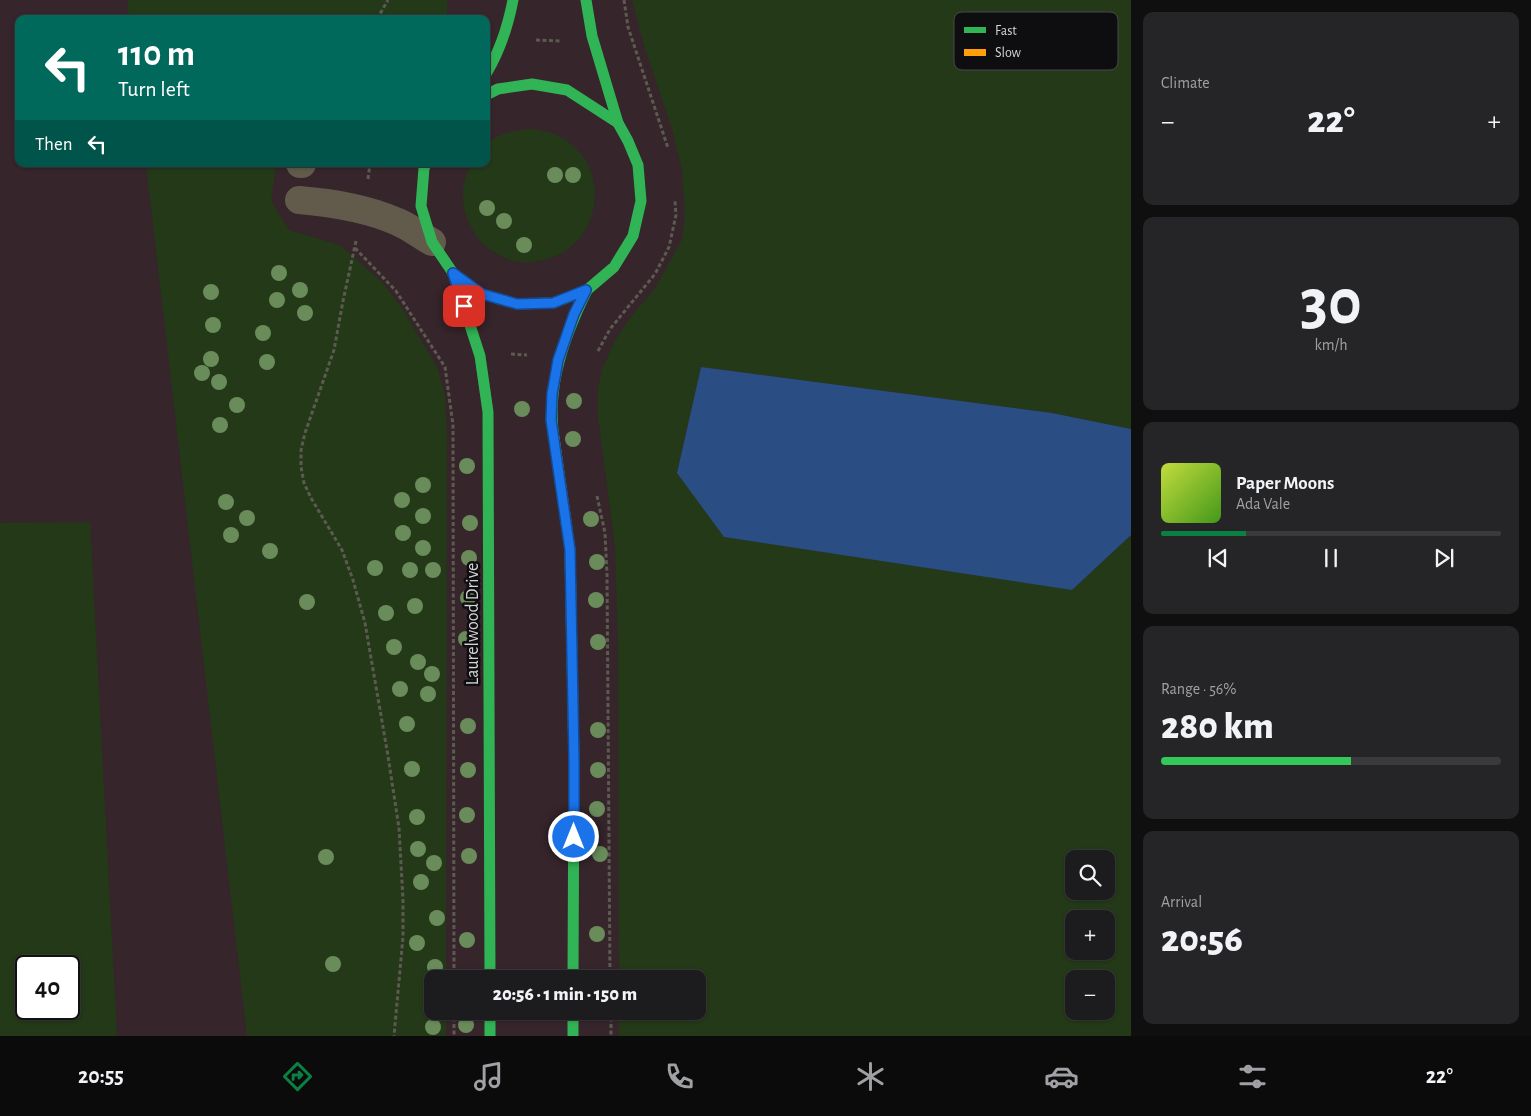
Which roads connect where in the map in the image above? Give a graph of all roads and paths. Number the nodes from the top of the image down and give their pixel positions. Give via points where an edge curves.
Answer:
1 (388, 0) edge
2 (513, 0) edge
3 (586, 0) edge
4 (624, 0) edge
5 (379, 15) edge
6 (527, 40) dead end
7 (570, 42) dead end
8 (490, 68) edge
9 (490, 93) edge
10 (618, 123) junction
11 (669, 152) dead end
12 (424, 167) edge
13 (674, 197) dead end
14 (299, 200) dead end
15 (432, 242) junction
16 (453, 273) junction
17 (586, 290) junction
18 (502, 354) dead end
19 (530, 356) dead end
20 (596, 356) dead end
21 (596, 494) dead end
22 (454, 970) edge
23 (490, 970) edge
24 (573, 970) edge
25 (610, 970) edge
26 (454, 1020) edge
27 (490, 1020) edge
28 (573, 1020) edge
29 (611, 1020) edge
30 (394, 1036) edge
31 (454, 1036) edge
32 (490, 1036) edge
33 (573, 1036) edge
34 (611, 1036) edge

1 - 5 path
2 - 8 street via 505,35
3 - 10 street via 592,36
4 - 11 path via 628,27
6 - 7 path
9 - 10 street via 532,84 567,90
10 - 17 street via 638,165 641,201 633,236 614,267
12 - 15 street via 421,206
13 - 20 path via 676,215 669,247 655,274 610,328
14 - 15 street via 333,203 399,222
15 - 16 street
16 - 17 street via 482,294 517,304 553,303
16 - 23 street, Laurelwood Drive via 480,356 488,412
17 - 24 street via 558,360 551,420 570,550
18 - 19 path
21 - 25 path via 605,532 607,583
22 - 30 path via 453,425 445,367 396,291 355,248 334,350 304,433 301,467 308,490 342,550 353,580 388,756 399,828 403,900
26 - 31 path
27 - 32 street
28 - 33 street
29 - 34 path

